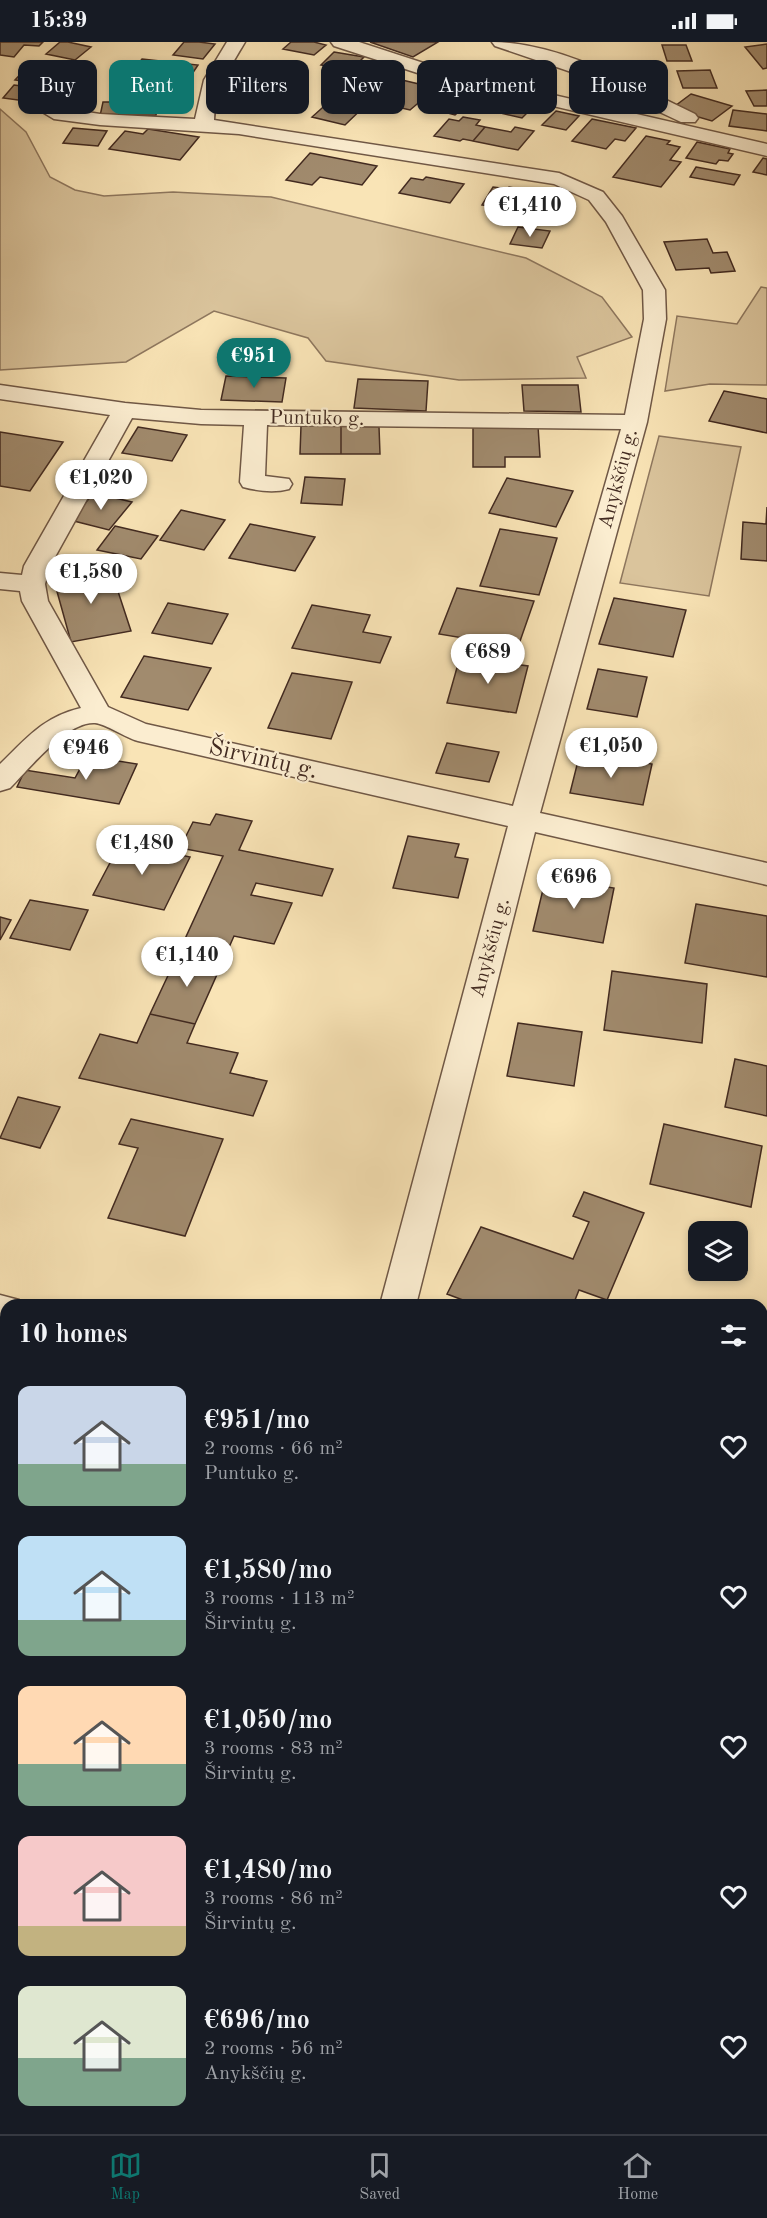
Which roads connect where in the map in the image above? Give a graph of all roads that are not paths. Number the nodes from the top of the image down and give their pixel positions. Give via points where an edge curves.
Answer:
1 (236, 42) edge
2 (340, 42) edge
3 (501, 42) edge
4 (60, 114) edge
5 (204, 124) junction
6 (766, 149) edge
7 (0, 392) edge
8 (124, 410) junction
9 (256, 419) junction
10 (635, 422) junction
11 (280, 484) dead end
12 (0, 581) edge
13 (32, 584) junction
14 (98, 713) junction
15 (0, 781) edge
16 (524, 819) junction
17 (767, 873) edge
18 (400, 1299) edge

1 - 5 street via 208,87
2 - 6 street via 440,74
3 - 6 street via 590,72 669,111
4 - 5 street, Anykščių g. via 93,120
5 - 10 street, Anykščių g. via 559,179 596,196 615,220 654,290 655,319
7 - 8 street, Puntuko g.
8 - 9 street, Puntuko g.
8 - 13 street via 37,566
9 - 10 street, Puntuko g.
9 - 11 street via 252,482
10 - 16 street, Anykščių g.
12 - 13 street
13 - 14 street via 35,601
14 - 15 street via 52,729
14 - 16 street, Širvintų g. via 138,732
16 - 17 street, Širvintų g.
16 - 18 street, Anykščių g.

